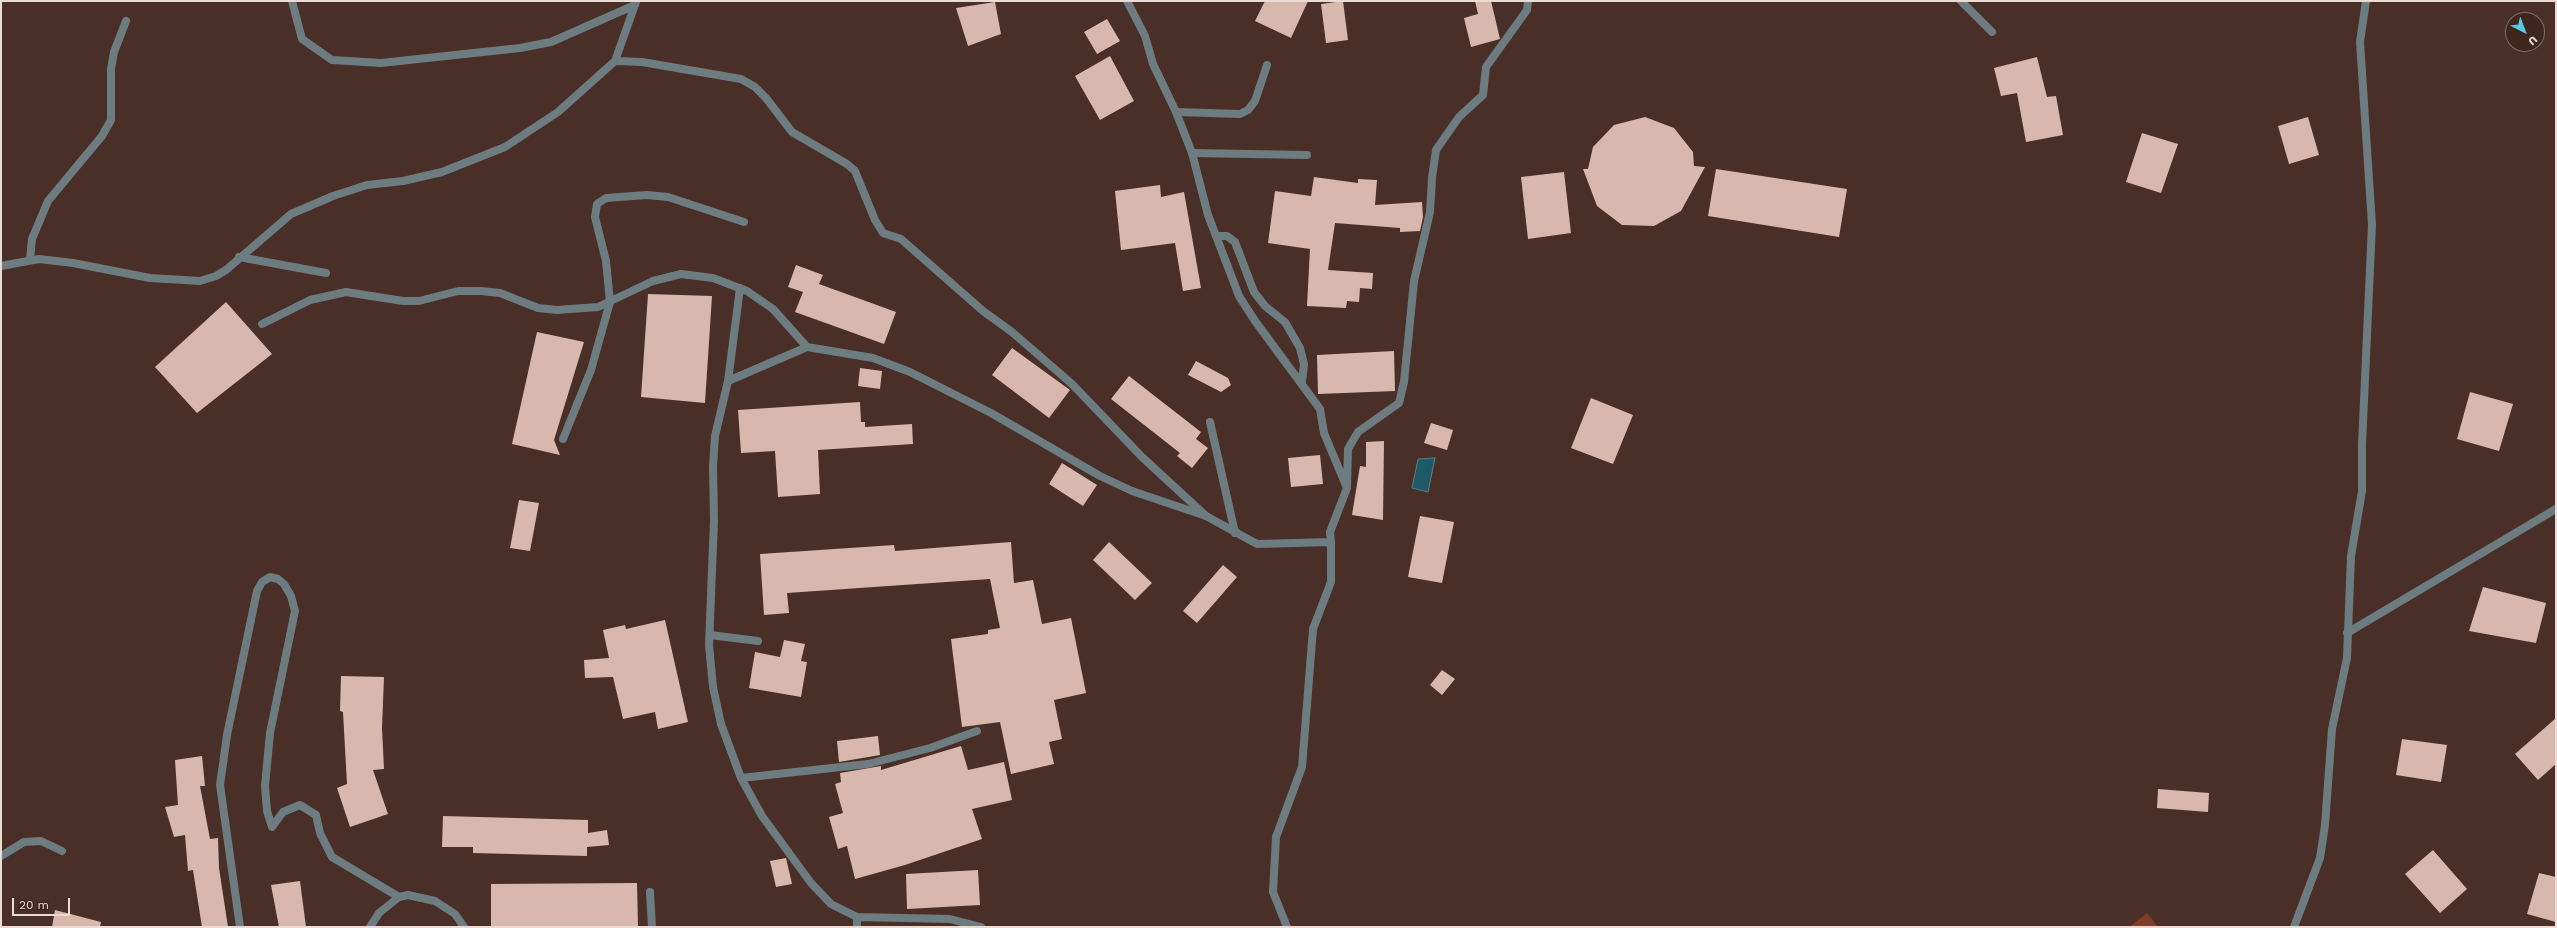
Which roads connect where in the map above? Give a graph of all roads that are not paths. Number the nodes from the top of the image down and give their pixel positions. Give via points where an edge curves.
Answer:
1 (292, 1) edge
2 (1127, 1) edge
3 (1528, 1) edge
4 (1961, 1) edge
5 (2366, 1) edge
6 (636, 3) edge
7 (126, 21) dead end
8 (1992, 32) dead end
9 (615, 61) junction
10 (1267, 65) dead end
11 (1176, 112) junction
12 (1192, 153) junction
13 (1307, 155) dead end
14 (744, 222) dead end
15 (1217, 236) junction
16 (240, 257) junction
17 (30, 260) junction
18 (1, 266) edge
19 (326, 273) dead end
20 (740, 288) junction
21 (610, 302) junction
22 (262, 324) dead end
23 (807, 347) junction
24 (728, 381) junction
25 (1302, 382) junction
26 (1210, 422) dead end
27 (563, 438) dead end
28 (1347, 488) junction
29 (2556, 509) edge
30 (1206, 516) junction
31 (1235, 532) junction
32 (1331, 542) junction
33 (2347, 633) junction
34 (710, 635) junction
35 (758, 642) dead end
36 (977, 731) dead end
37 (741, 778) junction
38 (62, 850) dead end
39 (1, 856) edge
40 (650, 892) dead end
41 (399, 897) junction
42 (857, 917) junction
43 (240, 927) edge
44 (370, 927) edge
45 (464, 927) edge
46 (652, 927) edge
47 (857, 927) edge
48 (981, 927) edge
49 (1287, 927) edge
50 (2294, 927) edge

1 - 6 street via 302,39 332,60 381,63 520,48 551,42
2 - 11 street via 1145,36 1153,64
3 - 28 street via 1527,10 1486,67 1483,95 1459,117 1436,150 1430,212 1414,281 1404,382 1399,403 1358,432 1348,448
4 - 8 street
5 - 33 street via 2360,42 2372,225 2362,491 2351,556
6 - 9 street
7 - 17 street via 114,52 111,69 111,120 102,136 48,201 32,238
9 - 16 street via 558,112 505,147 442,172 403,181 367,185 333,196 291,214
9 - 30 street via 642,62 698,71 741,79 755,87 792,132 855,171 883,233 901,239 983,312 1012,332 1072,384 1142,457
10 - 11 street via 1255,101 1244,112
11 - 12 street
12 - 13 street
12 - 15 street via 1208,215
14 - 21 street via 668,197 647,195 606,198 597,204 595,217 606,260
15 - 25 street via 1240,296
15 - 25 street via 1227,236 1236,242 1254,292 1265,306 1285,322 1300,348 1304,364
16 - 17 street via 216,276 200,281 150,278 73,263
16 - 19 street
17 - 18 street
20 - 21 street via 713,278 681,274 653,282
20 - 23 street via 773,309
20 - 24 street
21 - 22 street via 598,307 557,310 538,308 500,293 481,290 458,291 419,301 402,301 346,292 310,300
21 - 27 street via 590,370
23 - 24 street
23 - 30 street via 894,364 991,413 1100,476 1132,491
24 - 34 street via 717,430 713,466
25 - 28 street via 1320,409 1324,433
26 - 31 street
28 - 32 street via 1330,532
29 - 33 street
30 - 31 street
31 - 32 street via 1257,544
32 - 49 street via 1331,582 1313,629 1302,766 1276,837 1273,892
33 - 50 street via 2347,658 2332,729 2320,858
34 - 35 street
34 - 37 street via 713,688 719,716
36 - 37 street via 930,748 868,764
37 - 42 street via 762,816 811,883 831,904
38 - 39 street via 41,841 24,842
40 - 46 street
41 - 43 street via 332,857 320,833 316,815 300,805 283,812 272,827 267,811 265,786 270,733 295,611 284,584 270,577 262,582 257,591 227,734 220,784
41 - 44 street via 379,913
41 - 45 street via 422,897 435,901 455,914
42 - 47 street
42 - 48 street via 950,919

